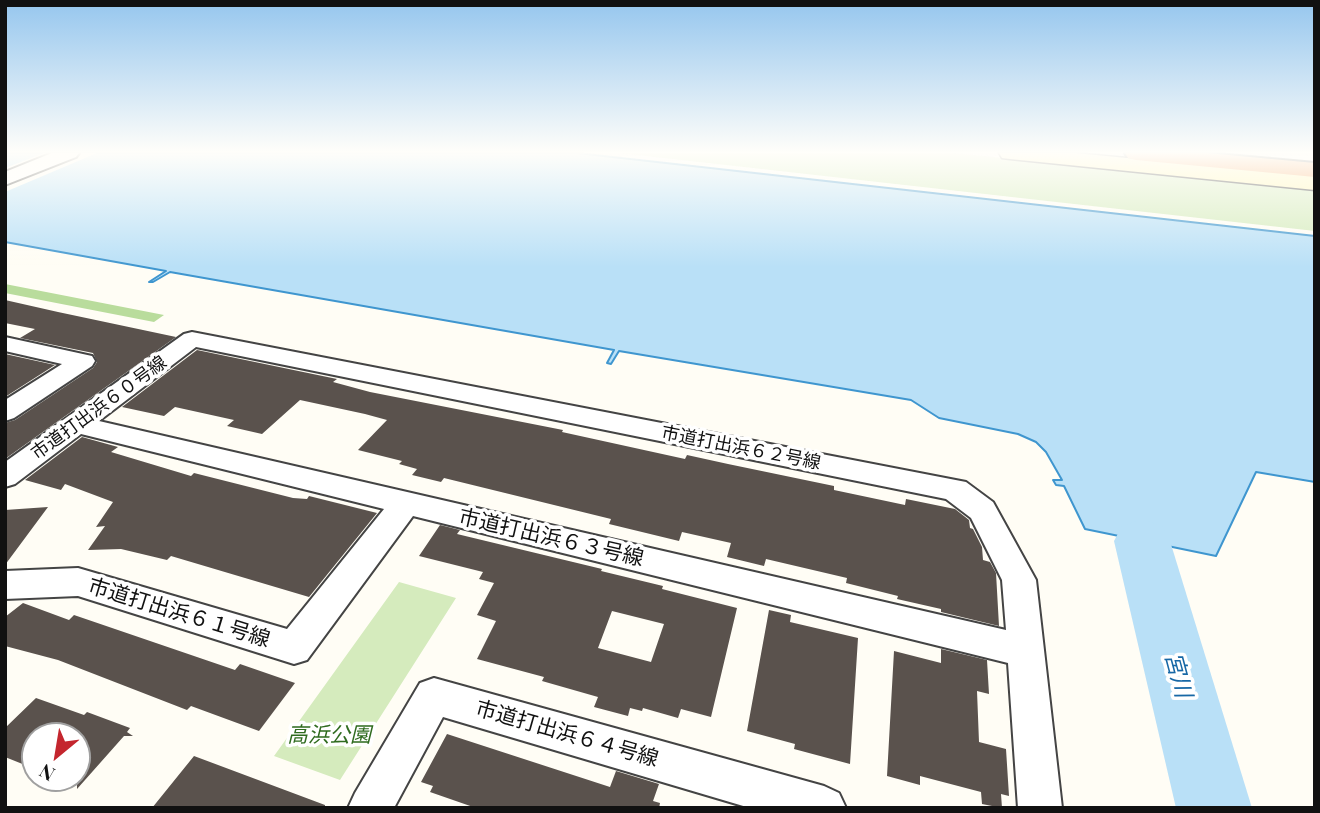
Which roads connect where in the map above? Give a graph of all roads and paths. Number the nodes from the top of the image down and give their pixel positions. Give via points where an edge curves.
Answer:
1 (192, 339) joint
2 (5, 344) edge
3 (5, 412) edge
4 (76, 424) junction
5 (5, 477) edge
6 (406, 503) junction
7 (5, 585) edge
8 (1026, 651) junction
9 (370, 808) edge
10 (824, 808) edge
11 (1040, 808) edge

1 - 4 street, 市道打出浜６０号線
1 - 8 street, 市道打出浜６２号線 via 955,490 982,510 1019,580
2 - 3 street via 83,361
4 - 5 street, 市道打出浜６０号線
4 - 6 street, 市道打出浜６３号線
6 - 7 street, 市道打出浜６１号線 via 294,648 78,582
6 - 8 street, 市道打出浜６３号線
8 - 11 street, 市道打出浜６２号線
9 - 10 street, 市道打出浜６４号線 via 434,696

